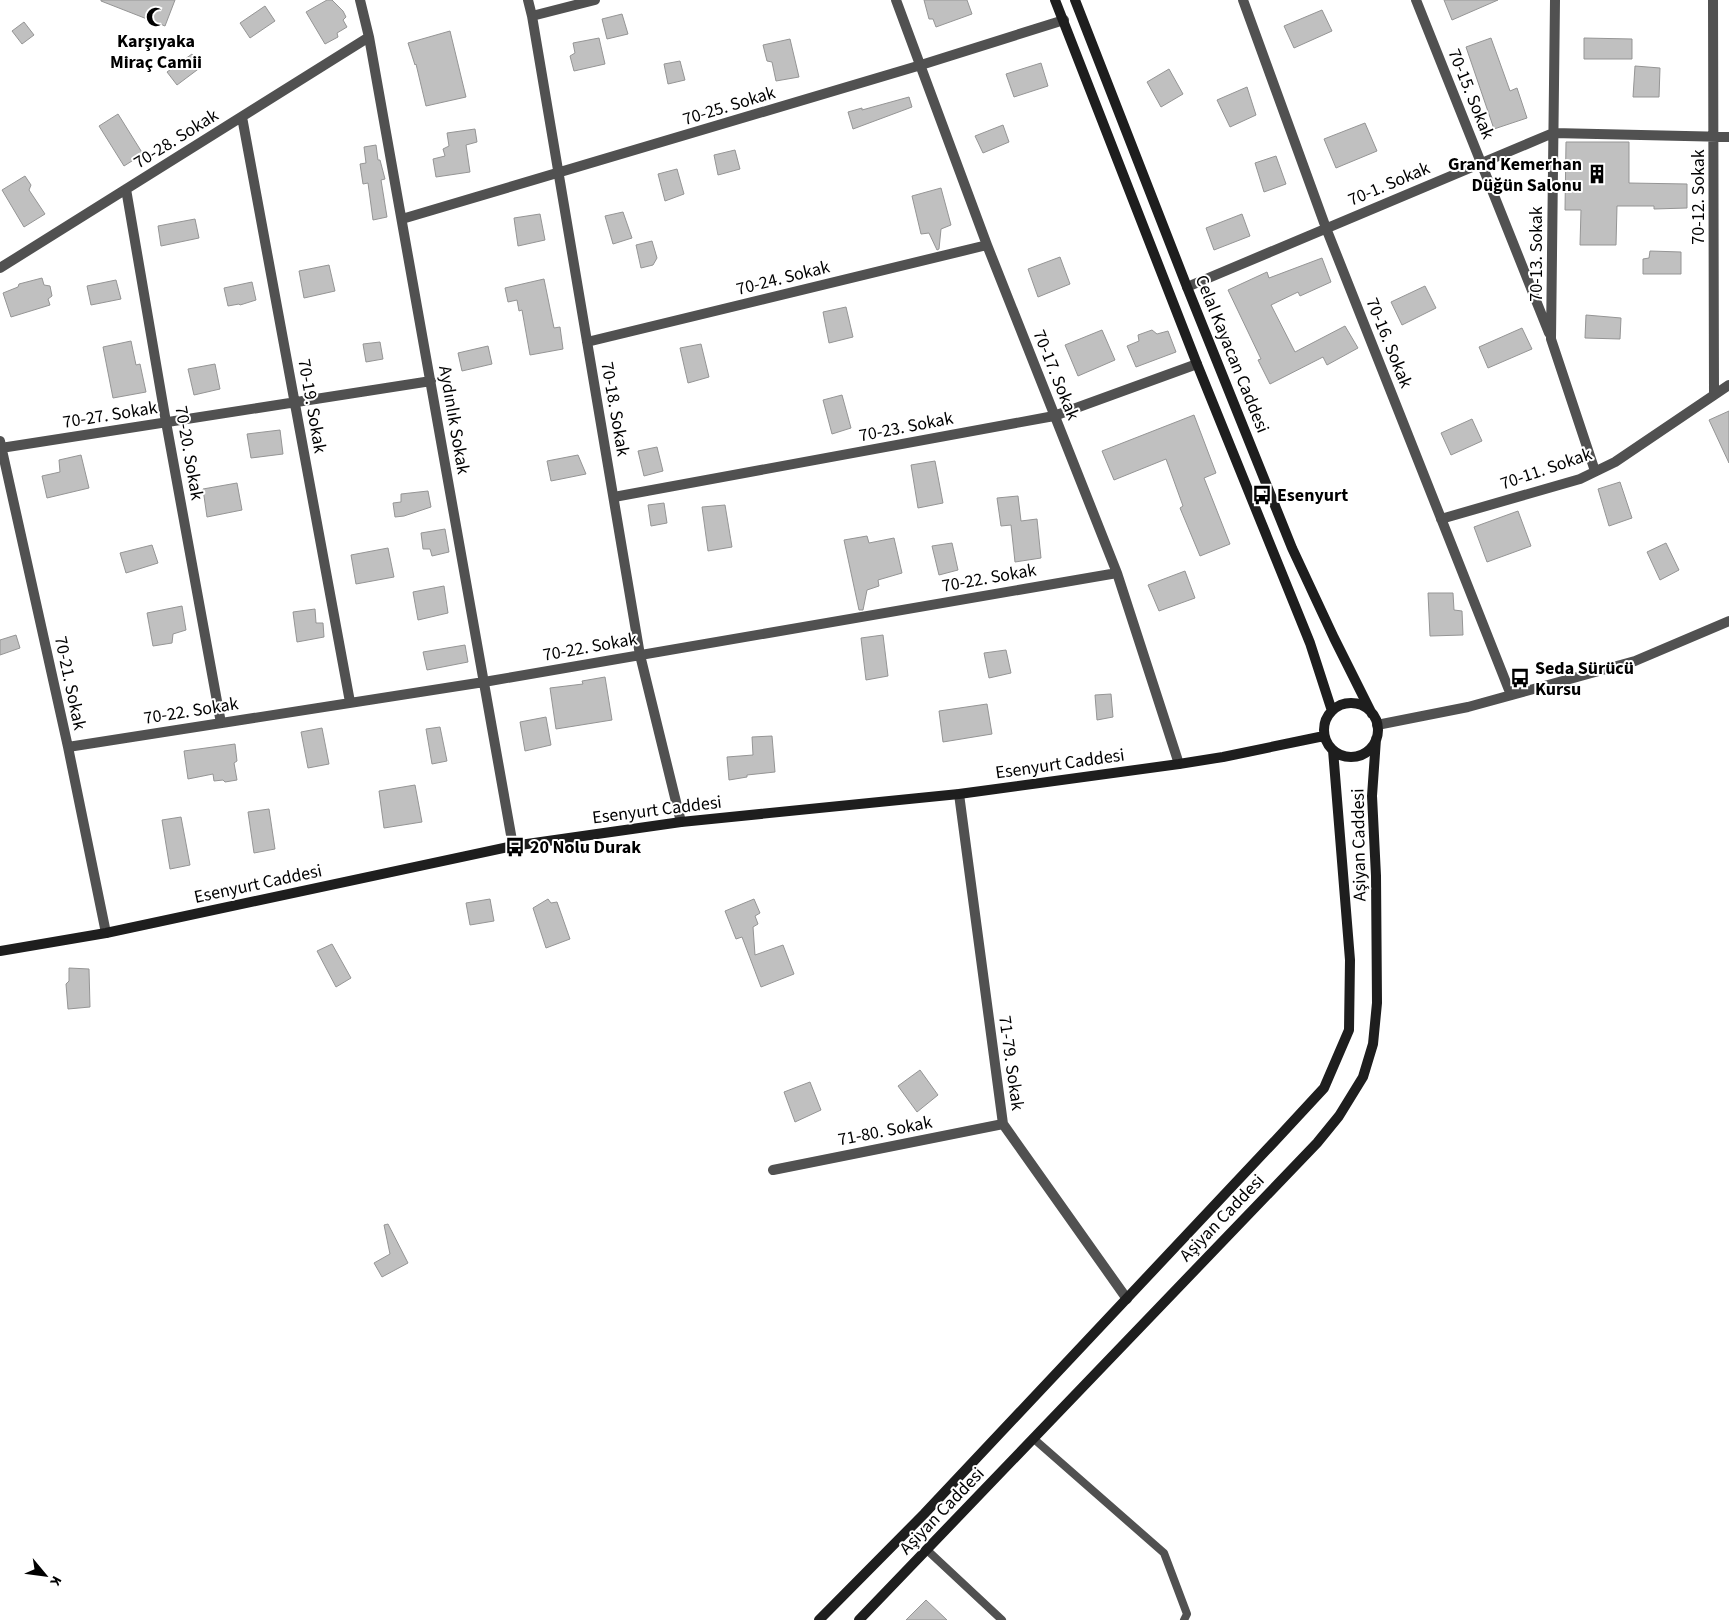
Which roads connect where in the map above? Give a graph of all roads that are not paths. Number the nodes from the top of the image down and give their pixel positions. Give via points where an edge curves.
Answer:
1 (360, 0) edge
2 (528, 0) edge
3 (595, 0) edge
4 (896, 0) edge
5 (1055, 0) edge
6 (1075, 0) edge
7 (1243, 0) edge
8 (1416, 0) edge
9 (1555, 0) edge
10 (1713, 0) edge
11 (532, 16) junction
12 (1064, 20) junction
13 (369, 37) junction
14 (921, 65) junction
15 (242, 116) junction
16 (1553, 133) junction
17 (1714, 137) junction
18 (1729, 137) edge
19 (1481, 162) junction
20 (559, 174) junction
21 (126, 189) junction
22 (402, 219) junction
23 (1326, 228) junction
24 (987, 245) junction
25 (0, 268) edge
26 (1187, 287) junction
27 (1551, 339) junction
28 (587, 342) junction
29 (1197, 364) junction
30 (430, 381) junction
31 (1729, 385) edge
32 (1714, 395) junction
33 (294, 402) junction
34 (1054, 416) junction
35 (166, 422) junction
36 (1, 445) edge
37 (1595, 471) junction
38 (614, 498) junction
39 (1441, 519) junction
40 (1117, 573) junction
41 (1729, 620) edge
42 (640, 655) junction
43 (484, 682) junction
44 (1511, 695) junction
45 (350, 702) junction
46 (1332, 711) junction
47 (1372, 714) junction
48 (221, 723) junction
49 (1377, 725) junction
50 (1324, 736) junction
51 (1376, 739) junction
52 (68, 747) junction
53 (1333, 750) junction
54 (1179, 764) junction
55 (958, 794) junction
56 (681, 822) junction
57 (513, 846) junction
58 (106, 933) junction
59 (0, 951) edge
60 (1003, 1124) junction
61 (773, 1170) dead end
62 (1127, 1299) junction
63 (1034, 1439) junction
64 (927, 1550) junction
65 (819, 1620) edge
66 (859, 1620) edge
67 (1002, 1620) edge
68 (1184, 1620) edge

1 - 13 street, Aydınlık Sokak
2 - 11 street, 70-18. Sokak
3 - 11 street
4 - 14 street, 70-17. Sokak
5 - 12 street, Celal Kayacan Caddesi
6 - 26 street, Celal Kayacan Caddesi
7 - 23 street, 70-16. Sokak
8 - 19 street, 70-15. Sokak
9 - 16 street, 70-13. Sokak
10 - 17 street, 70-12. Sokak
11 - 20 street, 70-18. Sokak
12 - 14 street, 70-25. Sokak
12 - 29 street, Celal Kayacan Caddesi
13 - 15 street, 70-28. Sokak
13 - 22 street, Aydınlık Sokak
14 - 20 street, 70-25. Sokak
14 - 24 street, 70-17. Sokak
15 - 21 street, 70-28. Sokak
15 - 33 street, 70-19. Sokak
16 - 17 street, 70-1. Sokak
16 - 19 street, 70-1. Sokak
16 - 27 street, 70-13. Sokak
17 - 18 street, 70-1. Sokak
17 - 32 street, 70-12. Sokak
19 - 23 street, 70-1. Sokak
19 - 27 street, 70-15. Sokak
20 - 22 street, 70-25. Sokak
20 - 28 street, 70-18. Sokak
21 - 25 street, 70-28. Sokak
21 - 35 street, 70-20. Sokak
22 - 30 street, Aydınlık Sokak
23 - 26 street, 70-1. Sokak
23 - 39 street, 70-16. Sokak
24 - 28 street, 70-24. Sokak
24 - 34 street, 70-17. Sokak
26 - 47 street, Celal Kayacan Caddesi via 1292,548
27 - 37 street, 70-13. Sokak
28 - 38 street, 70-18. Sokak
29 - 34 street, 70-23. Sokak
29 - 46 street, Celal Kayacan Caddesi via 1310,643
30 - 33 street, 70-27. Sokak
30 - 43 street, Aydınlık Sokak
31 - 32 street, 70-11. Sokak
32 - 37 street, 70-11. Sokak via 1615,462
33 - 35 street, 70-27. Sokak
33 - 45 street, 70-19. Sokak
34 - 38 street, 70-23. Sokak
34 - 40 street, 70-17. Sokak
35 - 36 street, 70-27. Sokak
35 - 48 street, 70-20. Sokak
36 - 52 street, 70-21. Sokak
37 - 39 street, 70-11. Sokak via 1580,479
38 - 42 street, 70-18. Sokak
39 - 44 street, 70-16. Sokak
40 - 42 street, 70-22. Sokak
40 - 54 street, 70-17. Sokak
41 - 44 street via 1635,661
42 - 43 street, 70-22. Sokak
42 - 56 street, 70-18. Sokak
43 - 45 street, 70-22. Sokak
43 - 57 street, Aydınlık Sokak
44 - 49 street
45 - 48 street, 70-22. Sokak
46 - 47 street via 1343,704 1356,704
46 - 50 street via 1325,723
47 - 49 street
48 - 52 street, 70-22. Sokak
49 - 51 street
50 - 53 street
50 - 54 street, Esenyurt Caddesi
51 - 53 street via 1358,756 1340,755
51 - 63 street, Aşiyan Caddesi via 1372,796 1377,1003 1373,1044 1363,1077 1339,1116 1317,1143
52 - 58 street, 70-21. Sokak
53 - 62 street, Aşiyan Caddesi via 1350,960 1349,1030 1324,1088
54 - 55 street, Esenyurt Caddesi
55 - 56 street, Esenyurt Caddesi
55 - 60 street, 71-79. Sokak
56 - 57 street, Esenyurt Caddesi
57 - 58 street, Esenyurt Caddesi
58 - 59 street, Esenyurt Caddesi
60 - 61 street, 71-80. Sokak
60 - 62 street, 71-79. Sokak
62 - 65 street, Aşiyan Caddesi
63 - 64 street, Aşiyan Caddesi
63 - 68 lane via 1164,1553 1187,1614
64 - 66 street, Aşiyan Caddesi
64 - 67 lane

